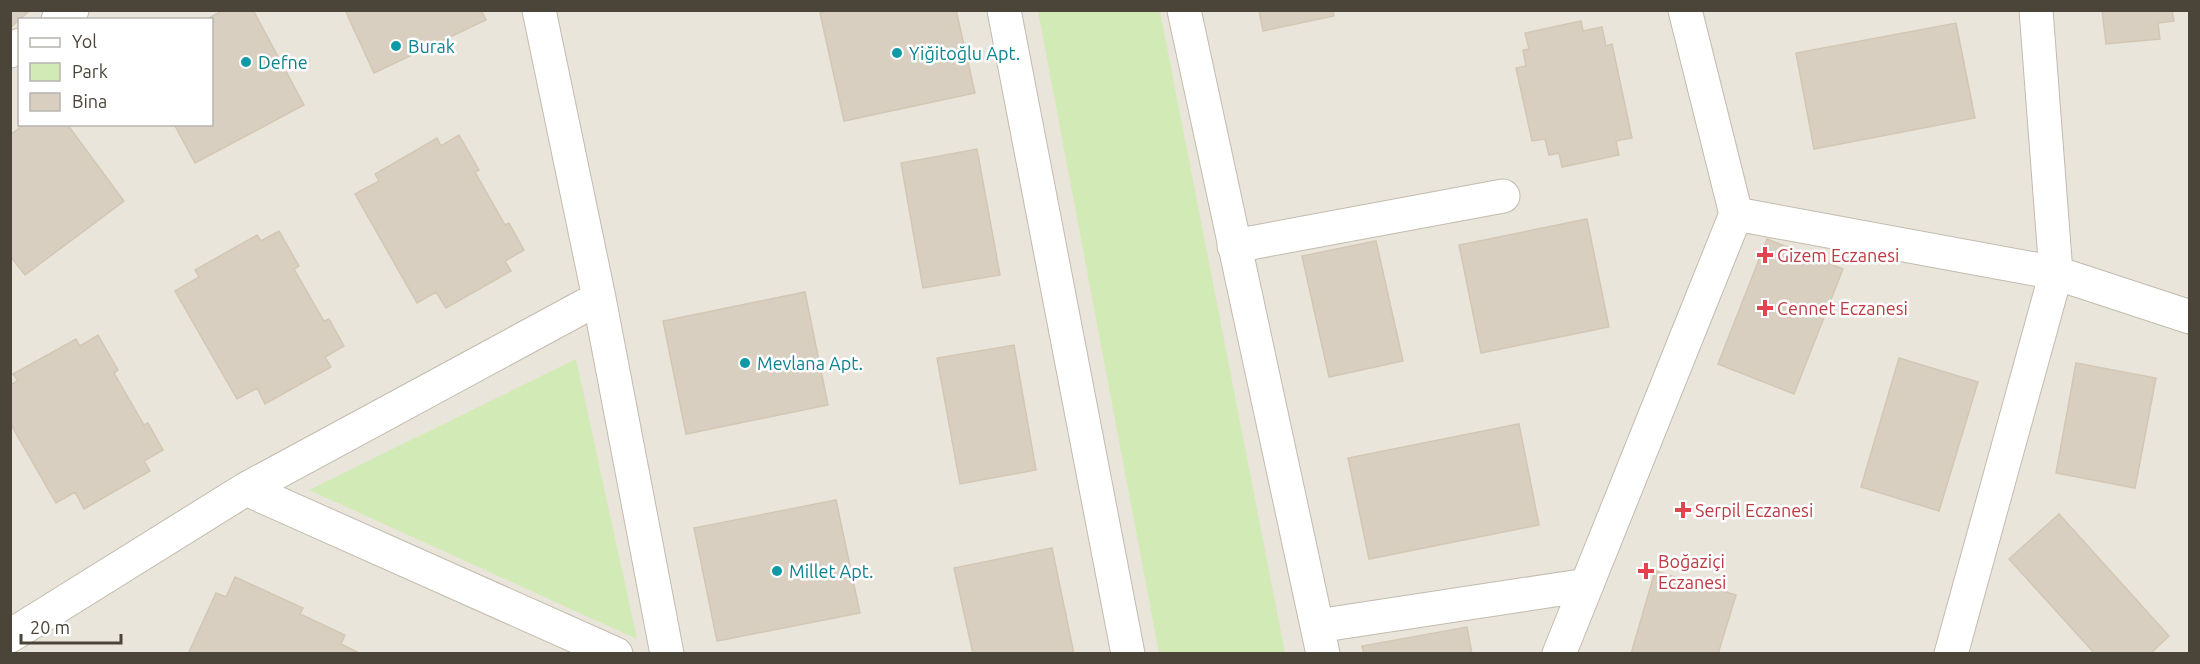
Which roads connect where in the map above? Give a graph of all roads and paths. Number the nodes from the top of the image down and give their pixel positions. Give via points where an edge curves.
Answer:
1 (539, 10) edge
2 (1004, 10) edge
3 (1184, 10) edge
4 (1685, 10) edge
5 (2036, 10) edge
6 (1503, 196) dead end
7 (1736, 214) junction
8 (1234, 246) junction
9 (2056, 273) junction
10 (599, 298) junction
11 (2190, 317) edge
12 (246, 489) junction
13 (1587, 585) junction
14 (10, 636) edge
15 (1320, 640) edge
16 (616, 654) edge
17 (668, 654) edge
18 (1128, 654) edge
19 (1559, 654) edge
20 (1951, 654) edge

1 - 10 street
2 - 18 street
3 - 8 street
4 - 7 street
5 - 9 street
6 - 8 street
7 - 9 street
7 - 13 street
8 - 15 street
9 - 11 street
9 - 20 street
10 - 12 street
10 - 17 street
12 - 14 street
12 - 16 street
13 - 15 street
13 - 19 street

